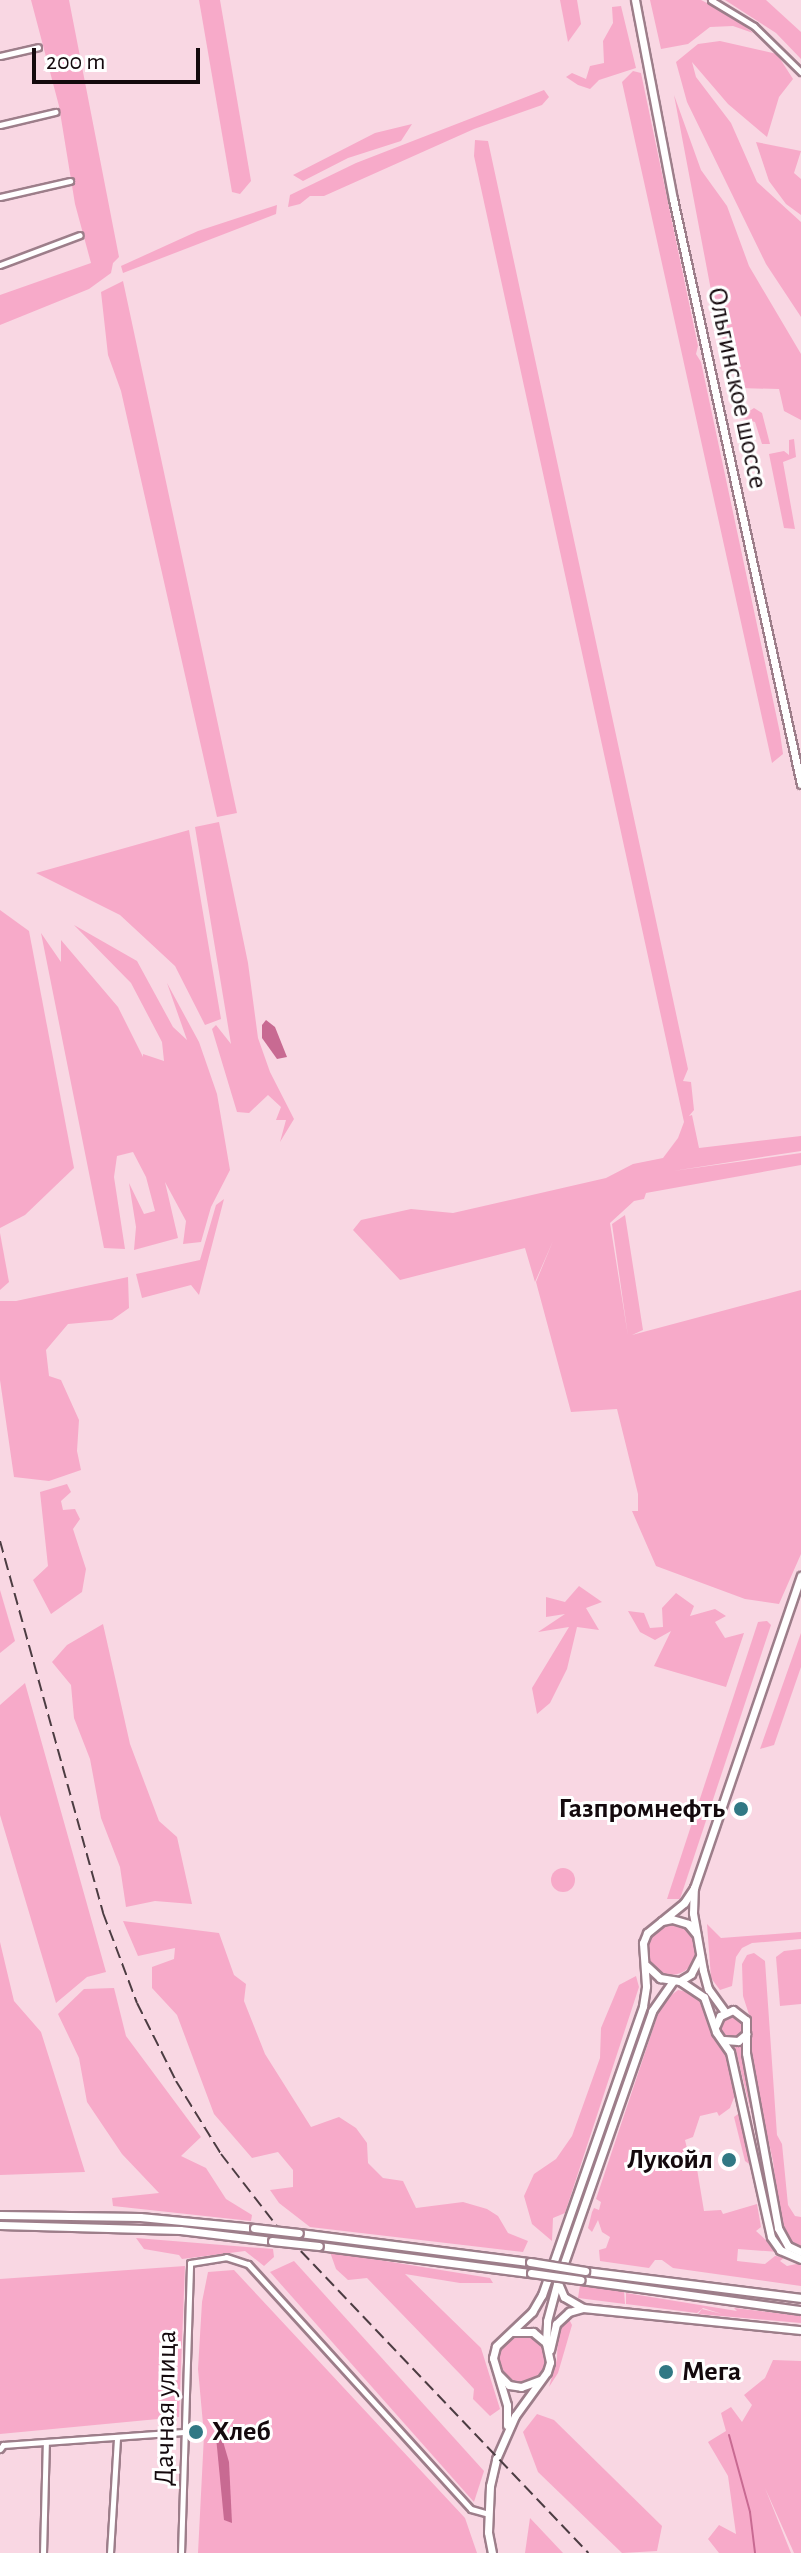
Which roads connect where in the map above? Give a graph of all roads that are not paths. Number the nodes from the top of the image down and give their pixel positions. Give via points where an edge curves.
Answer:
1 (635, 0) edge
2 (711, 0) edge
3 (38, 47) dead end
4 (0, 56) edge
5 (801, 72) edge
6 (55, 112) dead end
7 (0, 125) edge
8 (70, 181) dead end
9 (0, 197) edge
10 (80, 235) dead end
11 (0, 265) edge
12 (801, 784) edge
13 (801, 1576) edge
14 (694, 1888) junction
15 (661, 1921) junction
16 (699, 1939) junction
17 (701, 1950) junction
18 (646, 1966) junction
19 (676, 1981) junction
20 (725, 2012) junction
21 (716, 2027) junction
22 (746, 2034) junction
23 (722, 2039) junction
24 (0, 2215) edge
25 (0, 2225) edge
26 (801, 2252) edge
27 (801, 2259) edge
28 (557, 2283) junction
29 (801, 2298) edge
30 (583, 2308) junction
31 (801, 2310) edge
32 (801, 2330) edge
33 (510, 2332) junction
34 (546, 2343) junction
35 (550, 2352) junction
36 (495, 2370) junction
37 (542, 2378) junction
38 (184, 2432) junction
39 (506, 2433) junction
40 (117, 2437) junction
41 (46, 2442) junction
42 (0, 2449) edge
43 (488, 2514) junction
44 (43, 2553) edge
45 (110, 2553) edge
46 (181, 2553) edge
47 (492, 2553) edge

1 - 12 main road, Ольгинское шоссе via 673,199
2 - 5 street via 754,26
3 - 4 street
6 - 7 street
8 - 9 street
10 - 11 street
13 - 14 main road
14 - 15 main road
14 - 16 main road
15 - 16 main road via 688,1924
15 - 18 main road via 643,1943
16 - 17 main road
17 - 19 main road via 698,1964
17 - 20 main road via 708,1989
18 - 19 main road via 660,1978
18 - 33 main road via 643,2006 542,2295
19 - 21 main road via 704,1997
19 - 28 main road via 652,2011
20 - 21 main road
20 - 22 main road via 745,2017
21 - 23 main road
22 - 23 main road via 732,2042
22 - 26 main road via 778,2228 788,2246
23 - 27 main road via 733,2066 771,2237 787,2255
24 - 29 main road, bridge via 140,2217 254,2228
25 - 31 main road, bridge via 180,2230
28 - 30 main road via 564,2297
28 - 34 main road
30 - 32 main road
30 - 35 main road via 556,2324
33 - 34 main road via 533,2332
33 - 36 main road via 496,2346
34 - 35 main road
35 - 37 main road
36 - 37 main road via 521,2387
36 - 39 main road via 507,2405
37 - 39 main road
38 - 40 street
38 - 43 street, Дачная улица via 190,2263 226,2257 248,2264 471,2509
38 - 46 street, Дачная улица
39 - 43 main road via 490,2486
40 - 41 street
40 - 45 street
41 - 42 street
41 - 44 street
43 - 47 main road

